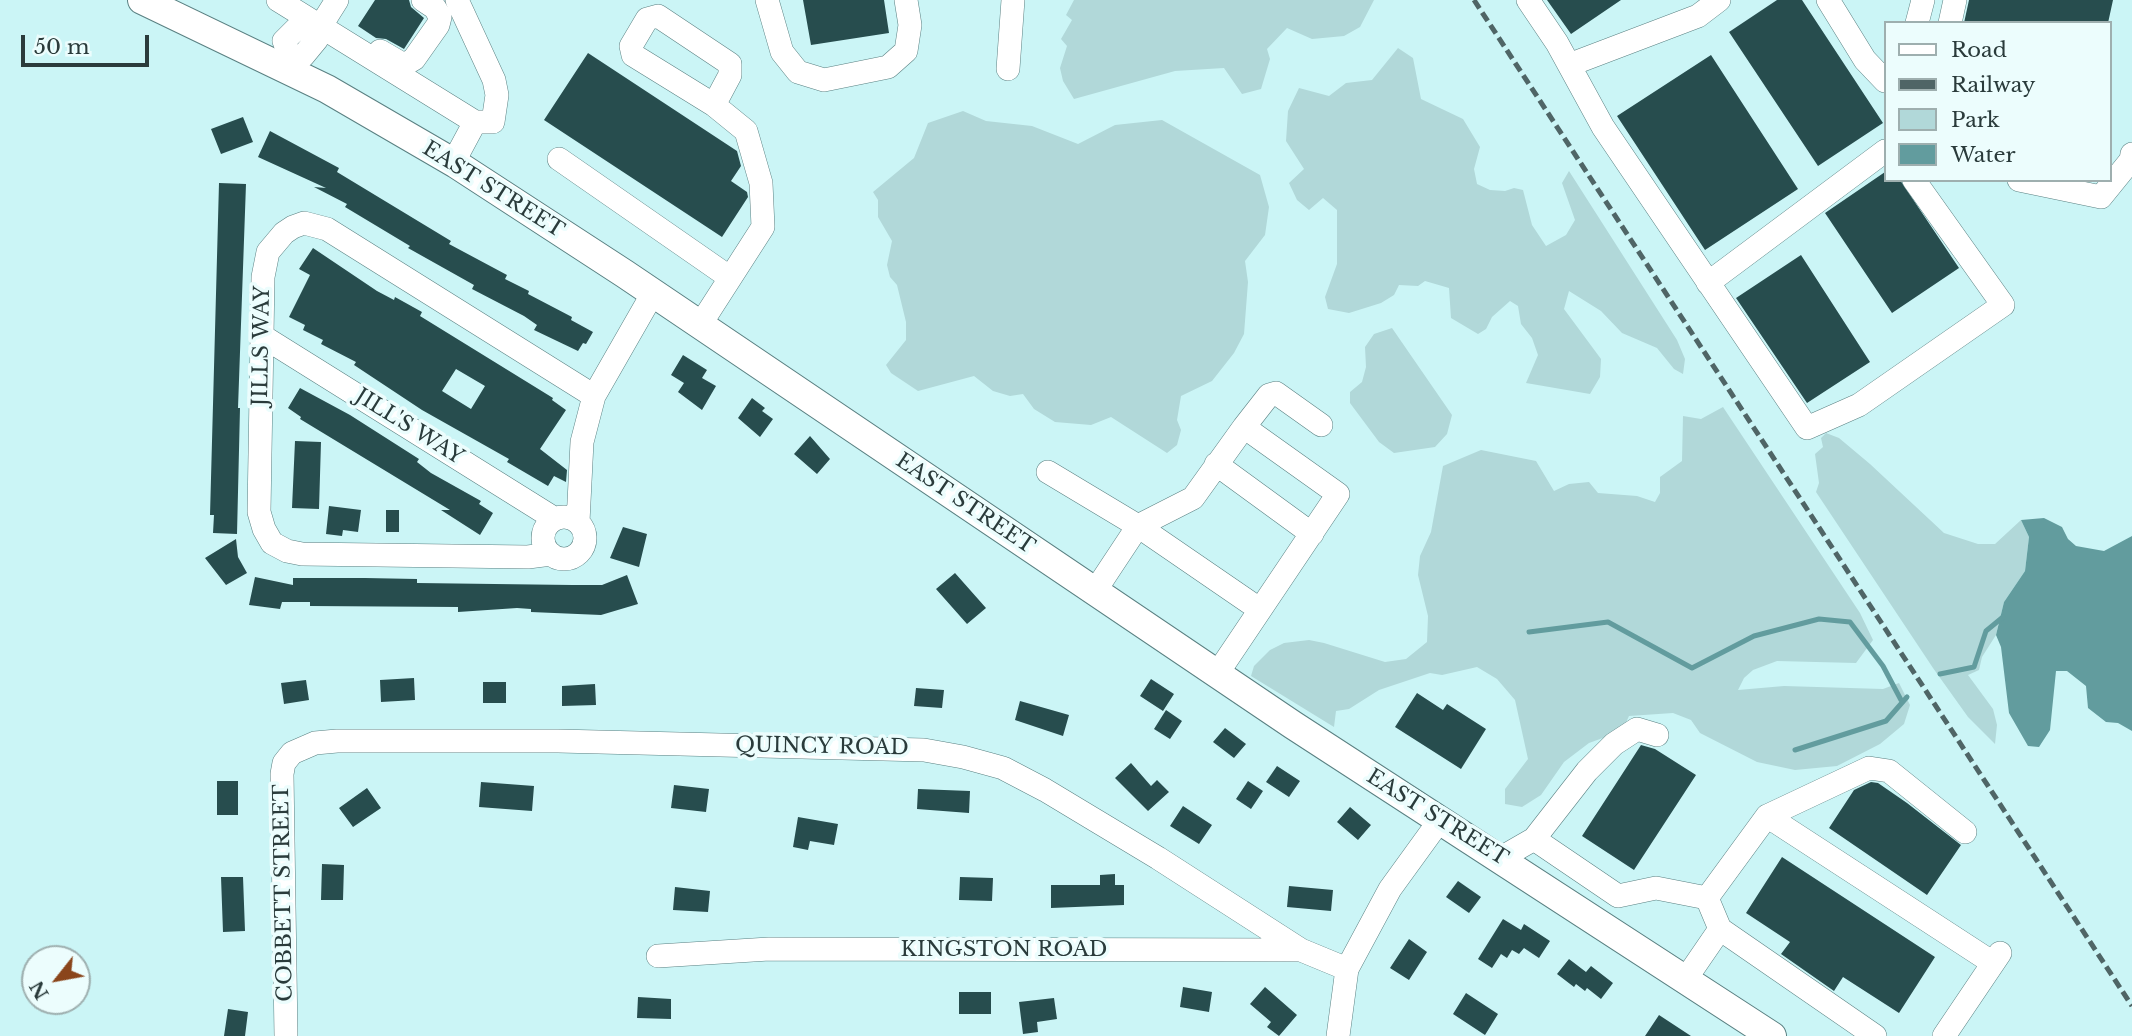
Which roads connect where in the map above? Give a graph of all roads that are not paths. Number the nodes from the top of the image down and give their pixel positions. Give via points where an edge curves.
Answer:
1 (142, 0) edge
2 (278, 0) edge
3 (337, 0) edge
4 (767, 0) edge
5 (905, 0) edge
6 (1013, 0) edge
7 (1528, 0) edge
8 (1719, 0) edge
9 (1828, 0) edge
10 (1923, 0) edge
11 (1955, 0) edge
12 (438, 3) edge
13 (1918, 21) edge
14 (1950, 21) edge
15 (325, 31) junction
16 (284, 60) junction
17 (1569, 65) junction
18 (1008, 69) dead end
19 (1884, 81) edge
20 (432, 98) junction
21 (714, 105) dead end
22 (475, 122) junction
23 (1884, 152) edge
24 (2132, 154) edge
25 (559, 159) dead end
26 (453, 163) junction
27 (1915, 182) edge
28 (2030, 182) edge
29 (729, 277) junction
30 (1708, 283) junction
31 (653, 293) junction
32 (701, 325) junction
33 (262, 336) junction
34 (594, 396) junction
35 (1321, 425) dead end
36 (1244, 427) junction
37 (1216, 464) junction
38 (1048, 472) dead end
39 (555, 519) junction
40 (578, 522) junction
41 (1139, 526) junction
42 (1312, 534) junction
43 (551, 554) junction
44 (1095, 591) junction
45 (1259, 609) junction
46 (1217, 674) junction
47 (1657, 734) dead end
48 (292, 753) joint
49 (1767, 816) junction
50 (1440, 820) junction
51 (1965, 832) dead end
52 (1534, 839) junction
53 (1501, 858) junction
54 (1707, 898) junction
55 (1720, 929) junction
56 (1300, 950) junction
57 (658, 956) dead end
58 (1347, 969) junction
59 (1685, 981) junction
60 (286, 1036) edge
61 (1338, 1036) edge
62 (1772, 1036) edge
63 (1875, 1036) edge
64 (1944, 1036) edge

1 - 16 main road, EAST STREET
2 - 15 street
3 - 15 street
4 - 5 street via 782,52 798,72 824,80 888,67 906,51 910,25
6 - 18 street
7 - 17 street
8 - 17 street via 1698,16
9 - 19 street via 1865,60
10 - 13 street
11 - 14 street
12 - 15 street via 438,25 410,63 398,63 362,41
12 - 20 street via 448,26 426,66
12 - 22 street via 494,80 493,122
15 - 16 street via 298,27 284,41
15 - 20 street
16 - 26 main road, EAST STREET
17 - 30 street via 1603,127
20 - 22 street
21 - 29 street via 746,131 761,183 763,227
22 - 26 street
23 - 30 street
24 - 28 street via 2101,197
25 - 29 street
26 - 31 main road, EAST STREET
27 - 30 street via 2003,305 1859,405 1807,428
29 - 32 street
31 - 32 main road, EAST STREET
31 - 34 street, JILLS WAY
32 - 44 main road, EAST STREET
33 - 34 street, JILLS WAY via 268,253 293,227 315,224
33 - 39 street, JILL'S WAY
33 - 43 street, JILLS WAY via 259,512 272,543 302,554
34 - 40 street, JILLS WAY via 582,442
35 - 36 street via 1276,393 1269,395
36 - 37 street
36 - 42 street via 1338,494
37 - 41 street via 1193,498
37 - 42 street
38 - 41 street
39 - 40 street via 567,517
39 - 43 street via 543,535
40 - 43 street, JILLS WAY via 585,540 580,552 563,559
41 - 44 street
41 - 45 street
42 - 45 street
44 - 46 main road, EAST STREET
45 - 46 street
46 - 50 main road, EAST STREET
47 - 52 street via 1637,729 1614,744
48 - 56 street, QUINCY ROAD via 315,743 337,741 558,741 924,750 963,757 1003,768 1045,790
48 - 60 street, COBBETT STREET via 282,774
49 - 51 street via 1869,768 1889,771
49 - 54 street
49 - 64 street via 1996,958
50 - 53 main road, EAST STREET
50 - 58 street via 1390,889
52 - 53 street
52 - 54 street via 1618,896 1656,888
53 - 59 main road, EAST STREET
54 - 55 street
55 - 59 street
55 - 63 street
56 - 57 street, KINGSTON ROAD via 769,949
56 - 58 street, KINGSTON ROAD
58 - 61 street
59 - 62 main road, EAST STREET

